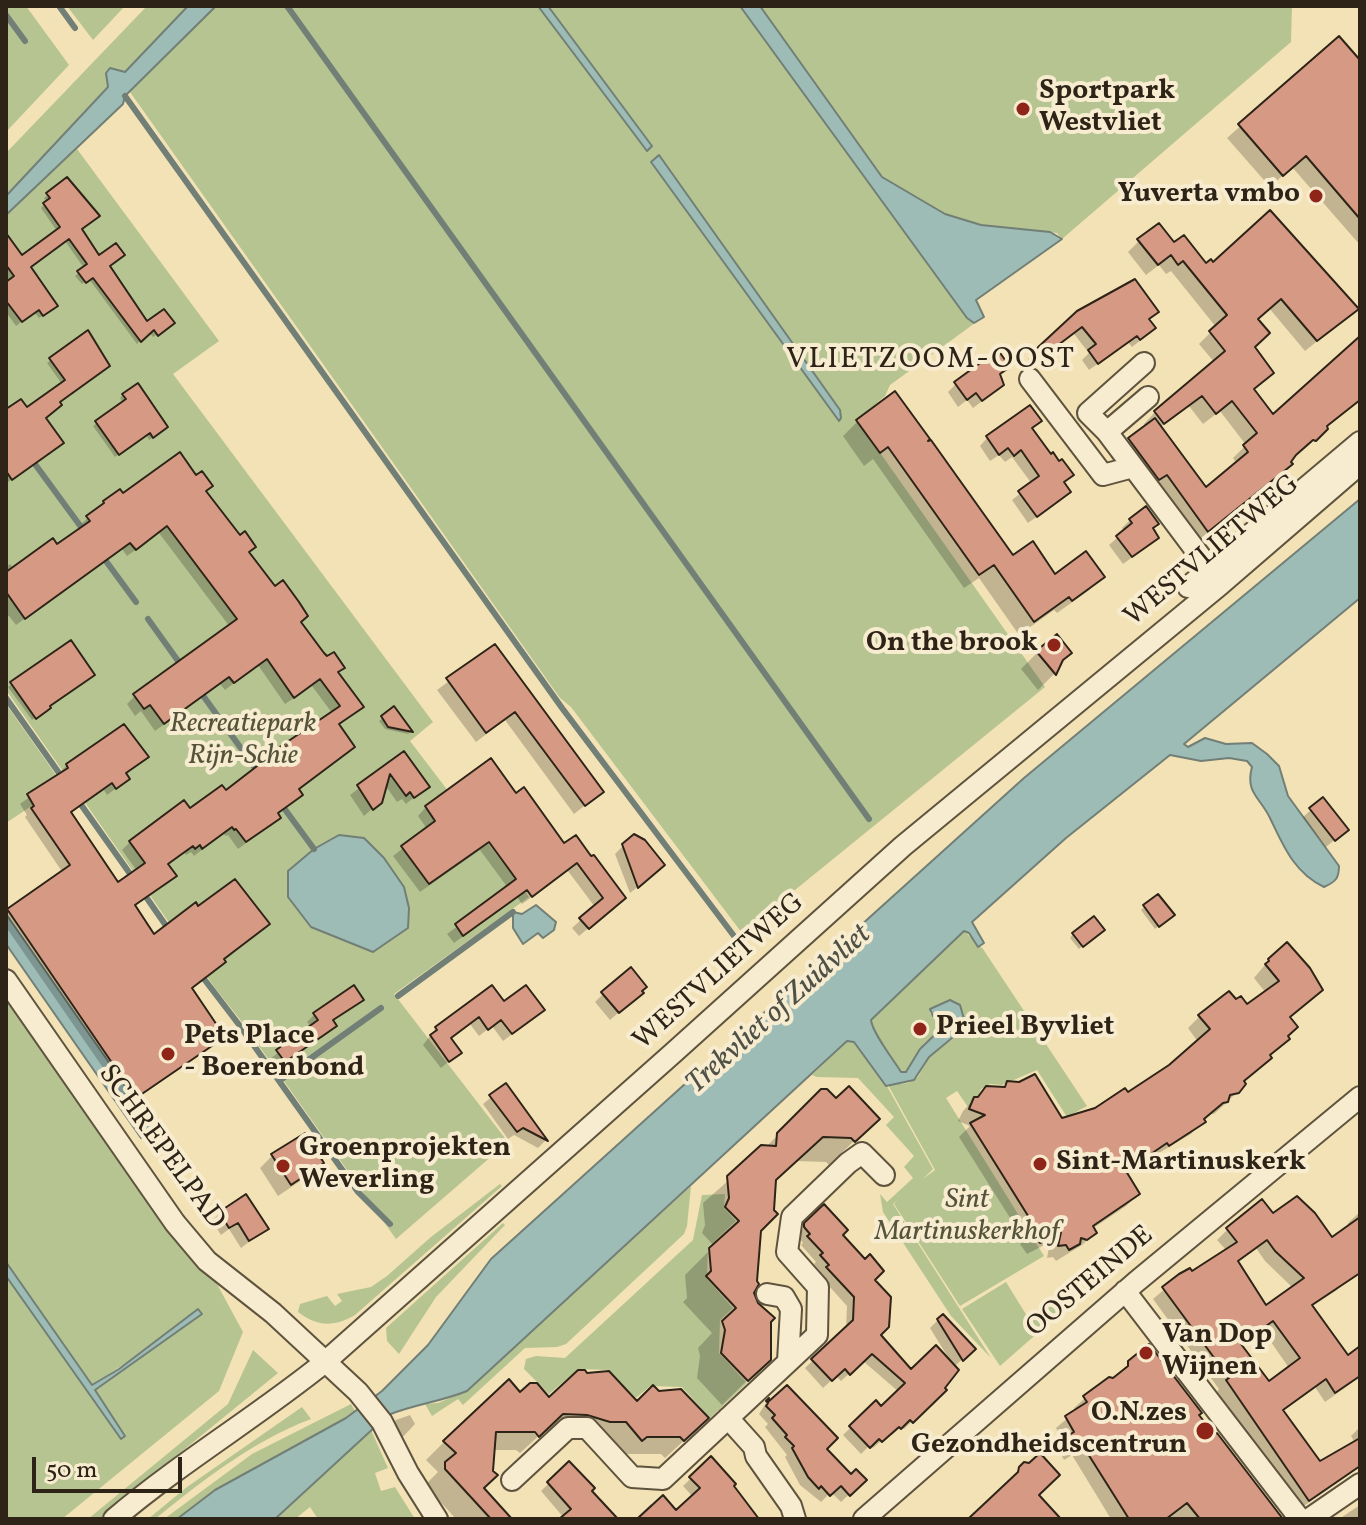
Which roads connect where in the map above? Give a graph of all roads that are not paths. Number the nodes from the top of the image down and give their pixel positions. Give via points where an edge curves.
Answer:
1 (1144, 363) dead end
2 (1030, 379) dead end
3 (1148, 397) dead end
4 (1088, 413) junction
5 (1068, 429) junction
6 (1107, 432) junction
7 (1360, 442) edge
8 (1360, 464) edge
9 (1133, 467) junction
10 (1215, 576) junction
11 (1188, 587) dead end
12 (6, 980) edge
13 (1360, 1097) edge
14 (884, 1175) dead end
15 (1125, 1291) junction
16 (767, 1294) dead end
17 (788, 1361) junction
18 (325, 1362) junction
19 (728, 1418) junction
20 (512, 1480) dead end
21 (1360, 1484) edge
22 (114, 1519) edge
23 (437, 1519) edge
24 (795, 1519) edge
25 (864, 1519) edge
26 (1300, 1519) edge
27 (1309, 1519) edge

1 - 4 street
2 - 5 street
3 - 6 street
4 - 5 street
4 - 6 street
5 - 9 street via 1103,475
6 - 9 street
7 - 10 street, WESTVLIETWEG
8 - 10 street, WESTVLIETWEG
9 - 10 street
10 - 11 street, WESTVLIETWEG
10 - 18 street, WESTVLIETWEG via 903,846
12 - 18 street, SCHREPELPAD via 175,1223 207,1261
13 - 15 street, OOSTEINDE
14 - 17 street via 862,1153 792,1217 787,1252 818,1287 817,1335
15 - 25 street, OOSTEINDE
15 - 26 street
16 - 17 street via 784,1297 791,1309
17 - 19 street
18 - 22 street, WESTVLIETWEG
18 - 23 street, SCHREPELPAD via 382,1422
19 - 20 street via 663,1479 632,1477 587,1428 568,1428
19 - 24 street via 754,1447
21 - 27 street

